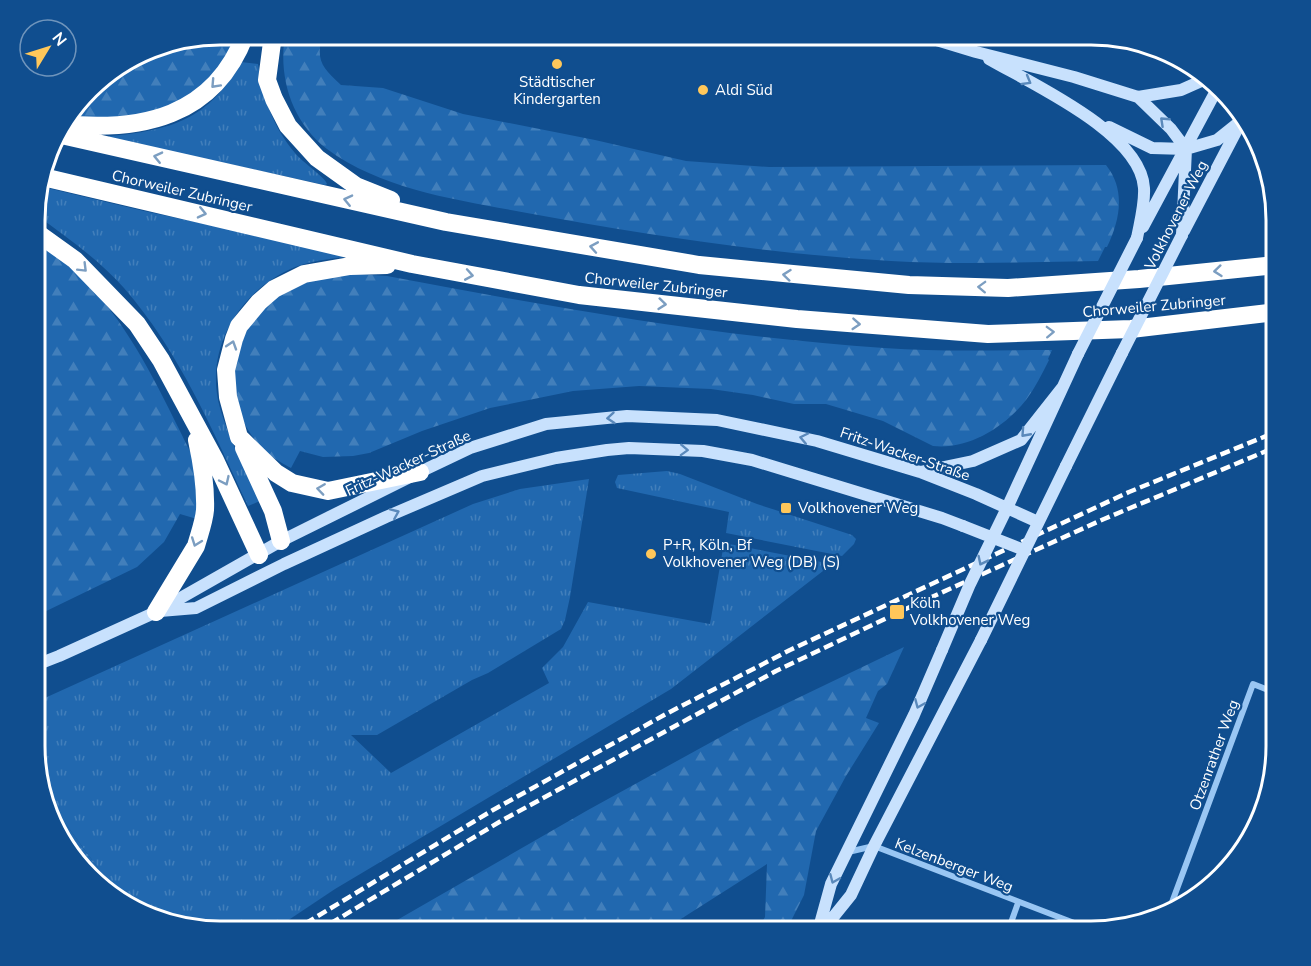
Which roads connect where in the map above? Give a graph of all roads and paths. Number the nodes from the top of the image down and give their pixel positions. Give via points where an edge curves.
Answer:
1 (239, 45) edge
2 (272, 45) edge
3 (953, 45) edge
4 (976, 52) junction
5 (1199, 82) edge
6 (1214, 96) edge
7 (1138, 97) junction
8 (1092, 119) junction
9 (1236, 124) edge
10 (74, 125) edge
11 (1238, 126) edge
12 (66, 136) edge
13 (1186, 149) junction
14 (50, 179) edge
15 (446, 222) junction
16 (1182, 235) junction
17 (45, 238) edge
18 (1137, 238) junction
19 (412, 264) junction
20 (1266, 266) edge
21 (1266, 313) edge
22 (1062, 387) junction
23 (194, 423) junction
24 (239, 437) junction
25 (420, 472) junction
26 (920, 472) junction
27 (1007, 508) junction
28 (1038, 522) junction
29 (993, 537) junction
30 (281, 541) junction
31 (1024, 550) junction
32 (259, 555) junction
33 (283, 565) junction
34 (156, 612) junction
35 (45, 661) edge
36 (1266, 689) edge
37 (874, 846) junction
38 (846, 853) junction
39 (1173, 900) edge
40 (1018, 903) junction
41 (821, 921) edge
42 (830, 921) edge
43 (1012, 921) edge
44 (1068, 921) edge

1 -> 10 highway via 225,73 204,96 173,113 111,127
2 - 15 highway via 267,80 271,90 288,126 317,158 356,186
3 - 4 street
4 - 7 street
4 -> 8 street
5 - 7 street via 1181,90
6 - 13 street, Volkhovener Weg
13 -> 7 street
8 - 13 street via 1152,148
8 - 18 street via 1120,142 1136,162 1144,186
9 - 13 street via 1217,140
11 - 16 street, Volkhovener Weg
15 -> 12 highway, Chorweiler Zubringer
13 - 16 street
13 - 18 street, Volkhovener Weg
14 -> 19 highway, Chorweiler Zubringer
20 -> 15 highway, Chorweiler Zubringer via 1008,288 909,285 699,265
16 - 28 street, Volkhovener Weg, bridge
17 -> 23 highway via 75,260 137,324
18 - 22 street, Volkhovener Weg, bridge
19 -> 21 highway, Chorweiler Zubringer via 579,295 797,319 988,334 1131,329
24 -> 19 highway via 228,397 228,356 239,326 259,302 274,289 304,274 351,266
22 -> 26 street via 1021,440 973,461
22 - 27 street, Volkhovener Weg
23 -> 32 highway
23 -> 34 highway via 205,479 205,512 196,546
25 -> 24 highway via 328,491 292,483
24 - 30 highway via 273,511
26 -> 25 street, Fritz-Wacker-Straße via 817,441 717,420 627,416 546,424 470,448
25 - 30 street, Fritz-Wacker-Straße
26 - 27 street, Fritz-Wacker-Straße
27 - 28 street, Fritz-Wacker-Straße
27 - 29 street, Volkhovener Weg, bridge
28 - 31 street, Volkhovener Weg, bridge
29 - 31 street, Fritz-Wacker-Straße, bridge
33 -> 29 street, Fritz-Wacker-Straße, bridge via 482,476 556,458 630,448 703,451 753,460
29 -> 38 street, Volkhovener Weg, bridge via 914,715
30 - 32 street, Fritz-Wacker-Straße
30 - 33 street
31 - 37 street, Volkhovener Weg, bridge
32 - 33 street
32 - 34 street, Fritz-Wacker-Straße
33 - 34 street, Fritz-Wacker-Straße via 196,608
34 - 35 street, Fritz-Wacker-Straße
36 - 39 street, Otzenrather Weg via 1253,684
37 - 38 street, Kelzenberger Weg
37 - 40 street, Kelzenberger Weg
37 - 42 street, Volkhovener Weg via 851,895
38 -> 41 street, Volkhovener Weg via 831,884
40 - 43 street, Kelzenberger Weg
40 - 44 street, Kelzenberger Weg

